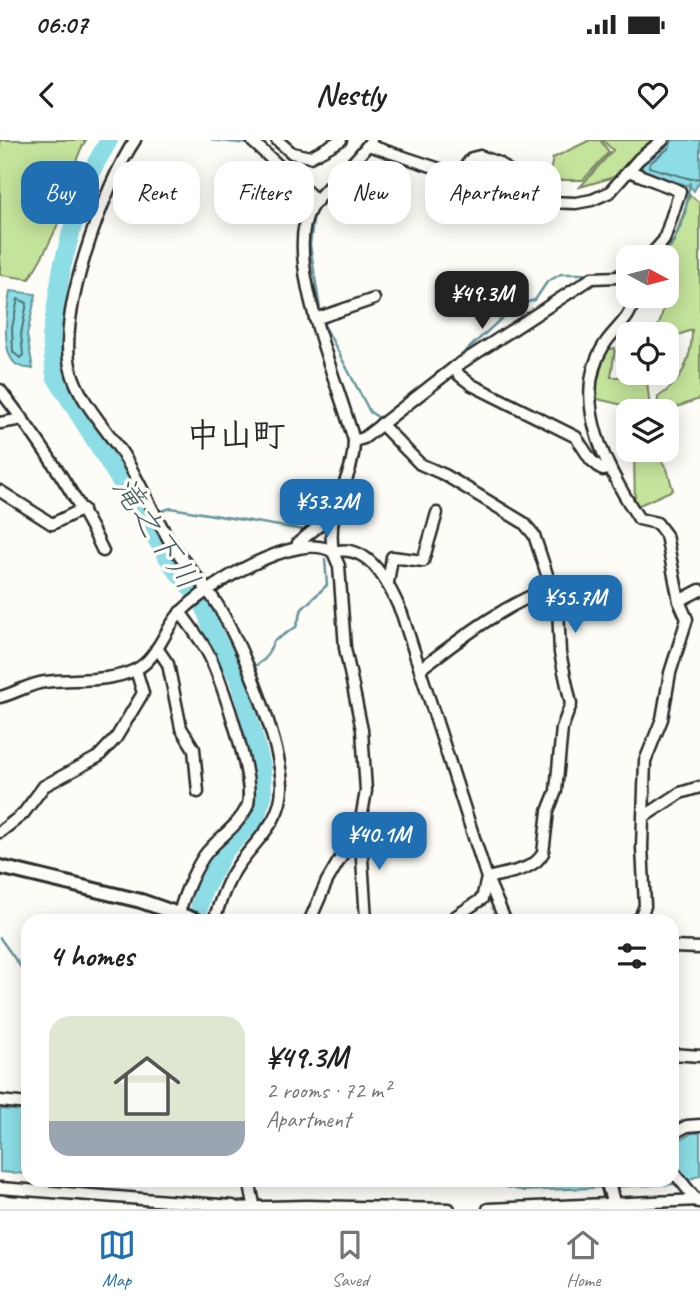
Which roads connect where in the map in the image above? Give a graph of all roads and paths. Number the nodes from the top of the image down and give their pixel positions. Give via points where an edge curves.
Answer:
1 (135, 140) edge
2 (257, 140) edge
3 (277, 140) edge
4 (341, 140) edge
5 (663, 140) edge
6 (370, 142) edge
7 (629, 171) junction
8 (317, 201) junction
9 (660, 245) edge
10 (616, 277) edge
11 (374, 299) dead end
12 (631, 308) edge
13 (315, 319) junction
14 (455, 367) junction
15 (0, 390) edge
16 (23, 419) junction
17 (0, 423) edge
18 (381, 424) junction
19 (359, 440) junction
20 (608, 469) junction
21 (0, 491) edge
22 (83, 509) junction
23 (437, 513) dead end
24 (331, 515) junction
25 (297, 548) junction
26 (103, 551) dead end
27 (333, 552) junction
28 (388, 583) junction
29 (552, 587) junction
30 (700, 590) edge
31 (207, 592) junction
32 (679, 601) junction
33 (183, 610) junction
34 (157, 648) junction
35 (420, 669) junction
36 (136, 670) junction
37 (0, 697) edge
38 (700, 786) edge
39 (198, 792) dead end
40 (645, 816) junction
41 (360, 825) junction
42 (0, 832) edge
43 (0, 867) edge
44 (487, 878) junction
45 (171, 914) edge
46 (184, 914) edge
47 (216, 914) edge
48 (313, 914) edge
49 (366, 914) edge
50 (459, 914) edge
51 (502, 914) edge
52 (642, 914) edge
53 (679, 947) edge
54 (700, 948) edge
55 (679, 1054) edge
56 (700, 1056) edge
57 (0, 1101) edge
58 (21, 1103) edge
59 (700, 1125) edge
60 (679, 1129) edge
61 (679, 1178) edge
62 (251, 1187) edge
63 (609, 1187) edge
64 (0, 1188) edge
65 (699, 1202) edge
66 (255, 1206) edge
67 (614, 1207) edge
68 (230, 1208) edge
69 (520, 1208) edge
70 (449, 1209) edge
71 (488, 1209) edge

1 - 31 street via 104,198 89,244 67,351 76,383 124,456 169,541
2 - 8 street via 253,142
3 - 4 street via 292,153 310,157
5 - 7 street
6 - 7 street via 458,176 472,158 490,159 547,202 592,201 610,192
6 - 8 street
7 - 9 street via 680,191
8 - 13 street via 310,209 303,242
10 - 14 street via 592,278
11 - 13 street
12 - 20 street via 604,345 589,387
13 - 19 street
14 - 18 street
14 - 20 street via 472,385 576,437 596,466
15 - 16 street
16 - 17 street
16 - 22 street
18 - 19 street
18 - 29 street via 420,464 530,528
19 - 24 street
20 - 32 street via 639,519 657,523 666,535
21 - 22 street via 52,524
22 - 26 street
23 - 28 street via 423,561 392,556
24 - 25 street
24 - 27 street
25 - 27 street via 320,547
25 - 31 street via 244,569
27 - 28 street via 355,551
27 - 41 street via 339,566 345,648 365,754 366,791
28 - 35 street
29 - 35 street via 518,600 484,621
29 - 44 street via 571,704 562,728 556,791 548,811 543,853 533,864
30 - 32 street
31 - 33 street
31 - 47 street via 246,665 281,772 280,801 268,831 230,879
32 - 40 street via 687,619 662,719 645,761
33 - 34 street
33 - 46 street via 212,660 246,766 248,793 247,806 205,856
34 - 36 street
34 - 39 street via 168,664 181,728 194,749
35 - 44 street
36 - 37 street via 106,678 29,685
36 - 42 street via 143,694 116,738 98,757 44,786 23,814
38 - 40 street
40 - 52 street
41 - 48 street
41 - 49 street
43 - 45 main road via 89,887
44 - 50 street via 482,899
44 - 51 street
53 - 54 street
55 - 56 street
57 - 58 street
59 - 60 street
61 - 65 street
62 - 66 street
63 - 67 main road
64 - 68 street
65 - 67 street
66 - 68 street
66 - 70 street
67 - 69 street
69 - 71 street

